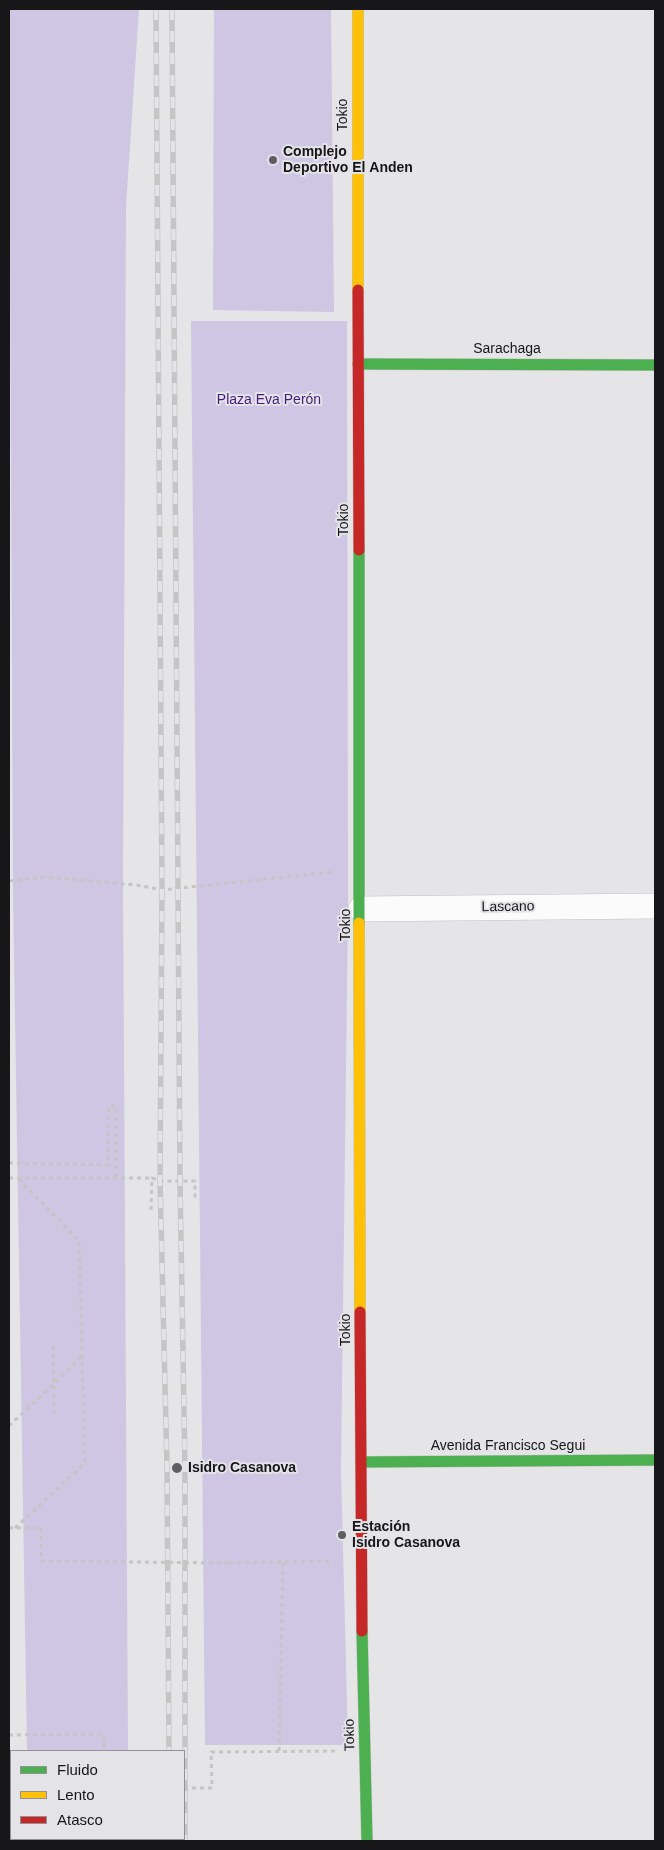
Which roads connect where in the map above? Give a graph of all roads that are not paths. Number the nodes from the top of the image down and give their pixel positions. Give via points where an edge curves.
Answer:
1 (358, 9) edge
2 (358, 364) junction
3 (655, 365) edge
4 (655, 906) edge
5 (361, 909) junction
6 (655, 1460) edge
7 (361, 1462) junction
8 (368, 1841) edge

1 - 2 street, Tokio
2 - 3 street, Sarachaga
2 - 5 street, Tokio
4 - 5 street, Lascano
5 - 7 street, Tokio
6 - 7 street, Avenida Francisco Segui
7 - 8 street, Tokio

